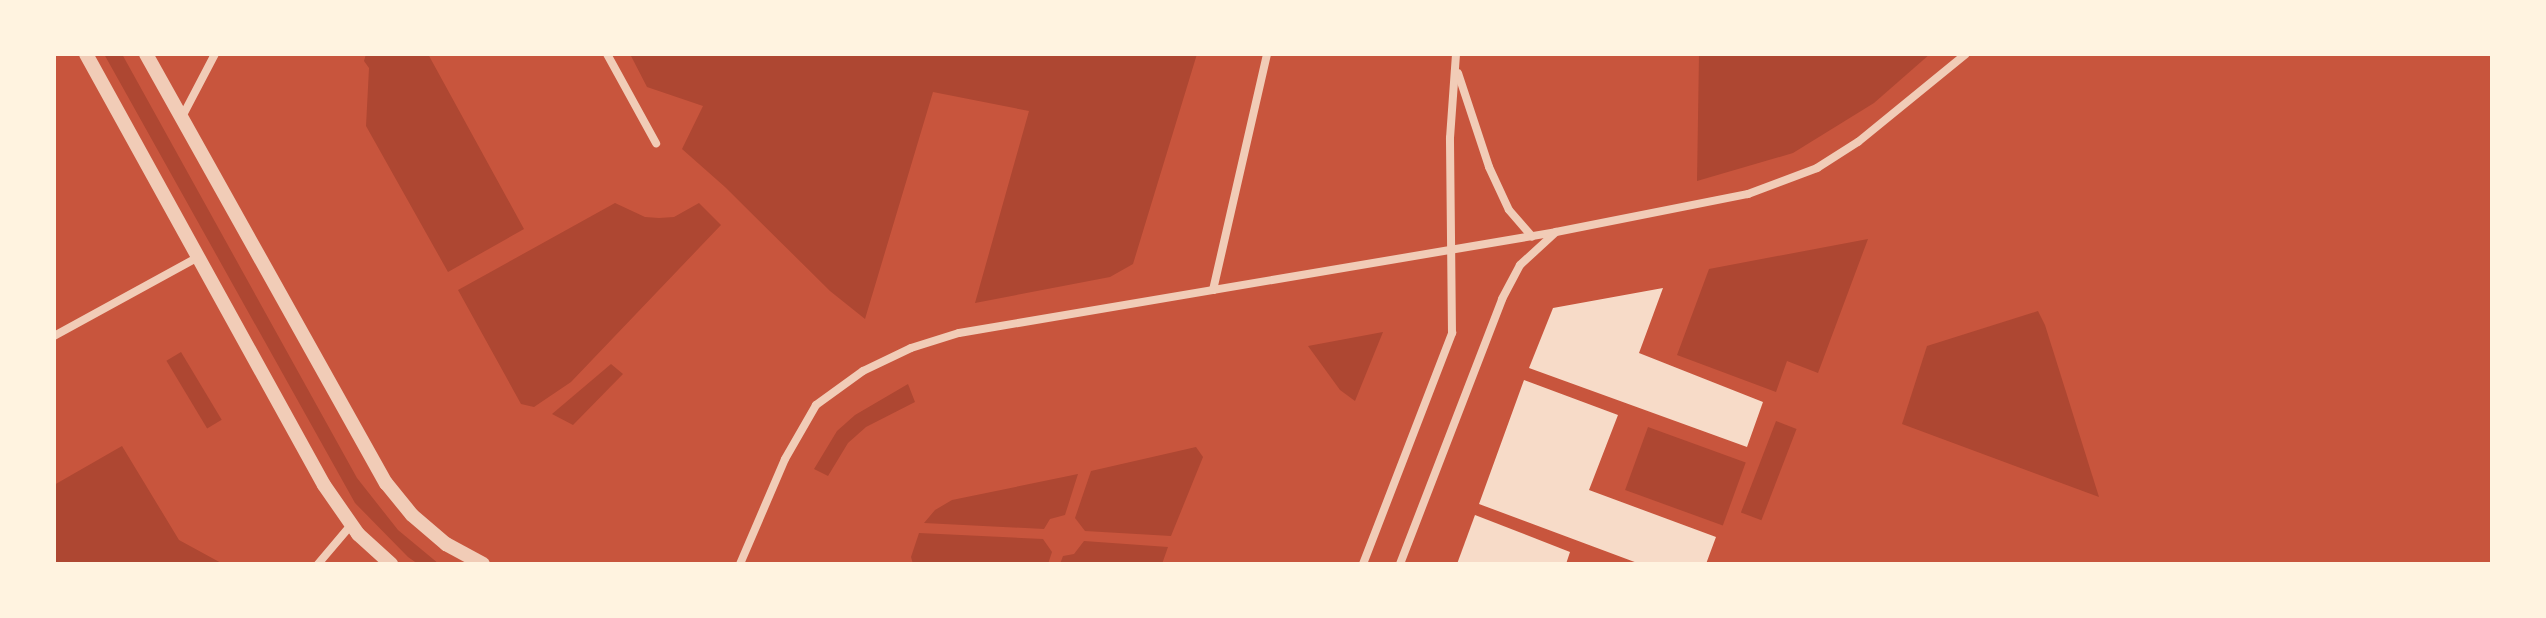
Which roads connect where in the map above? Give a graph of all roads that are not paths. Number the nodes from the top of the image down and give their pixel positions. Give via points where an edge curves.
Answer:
1 (86, 54) edge
2 (146, 54) edge
3 (215, 54) edge
4 (607, 54) edge
5 (1267, 54) edge
6 (1456, 54) edge
7 (1966, 54) edge
8 (1456, 65) junction
9 (182, 117) junction
10 (656, 143) dead end
11 (1556, 232) junction
12 (1532, 236) junction
13 (1453, 248) junction
14 (198, 257) junction
15 (1213, 290) junction
16 (54, 336) edge
17 (351, 525) junction
18 (318, 564) edge
19 (391, 564) edge
20 (483, 564) edge
21 (740, 564) edge
22 (1363, 564) edge
23 (1400, 564) edge

1 - 14 street
2 - 9 street
3 - 9 street
4 - 10 street
5 - 15 street
6 - 8 street
7 - 11 street via 1858,142 1817,168 1748,194
8 - 12 street via 1489,167 1509,210
8 - 13 street via 1450,138
9 - 20 street via 386,483 446,544
11 - 12 street
11 - 23 street via 1520,265 1502,299
12 - 13 street
13 - 15 street
13 - 22 street via 1452,333
14 - 16 street
14 - 17 street
15 - 21 street via 959,333 863,371 816,405 785,459
17 - 18 street
17 - 19 street

